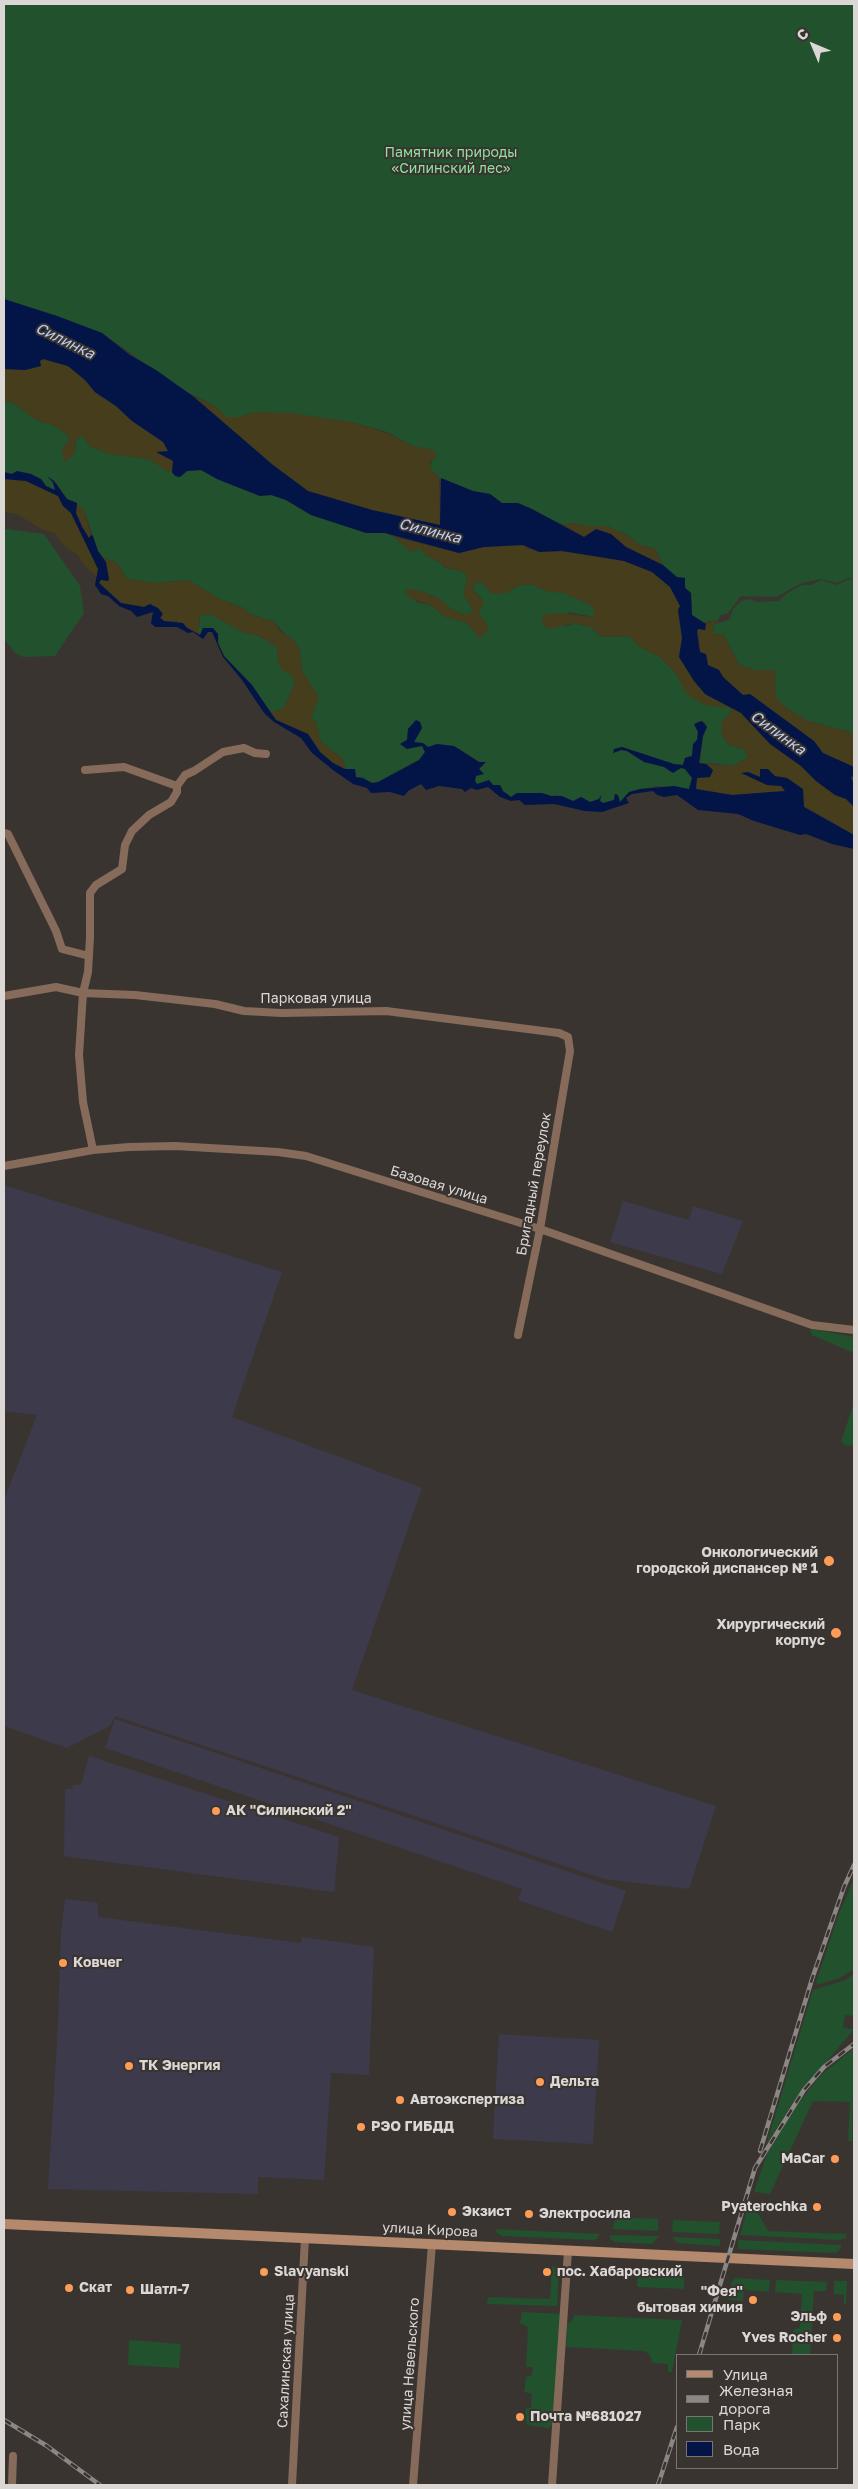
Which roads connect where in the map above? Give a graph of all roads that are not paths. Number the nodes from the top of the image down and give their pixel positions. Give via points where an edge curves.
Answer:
1 (266, 754) dead end
2 (85, 770) dead end
3 (176, 786) junction
4 (4, 833) edge
5 (89, 956) junction
6 (83, 992) junction
7 (4, 996) edge
8 (568, 1037) joint
9 (93, 1150) junction
10 (4, 1166) edge
11 (540, 1229) junction
12 (854, 1330) edge
13 (518, 1335) dead end
14 (4, 2224) edge
15 (305, 2238) junction
16 (432, 2244) junction
17 (568, 2251) junction
18 (854, 2264) edge
19 (13, 2456) dead end
20 (12, 2485) edge
21 (292, 2485) edge
22 (413, 2485) edge
23 (552, 2485) edge

1 - 3 street via 244,748 223,752 185,775
2 - 3 street via 124,767
3 - 5 street via 177,792 171,802 149,815 132,831 125,845 122,869 96,885 90,893
4 - 5 street via 8,834 56,931 62,950
5 - 6 street
6 - 7 street, Парковая улица via 56,987
6 - 8 street, Парковая улица via 215,1004 244,1011 404,1012 559,1033
6 - 9 street via 80,1076 82,1102
8 - 11 street, Бригадный переулок via 570,1051
9 - 10 street, Базовая улица
9 - 11 street, Базовая улица via 175,1146 306,1156
11 - 12 street, Базовая улица via 812,1325
11 - 13 street, Бригадный переулок
14 - 15 main road, улица Кирова
15 - 16 main road, улица Кирова
15 - 21 street, Сахалинская улица
16 - 17 main road, улица Кирова
16 - 22 street, улица Невельского
17 - 18 main road, улица Кирова
17 - 23 street
19 - 20 street

